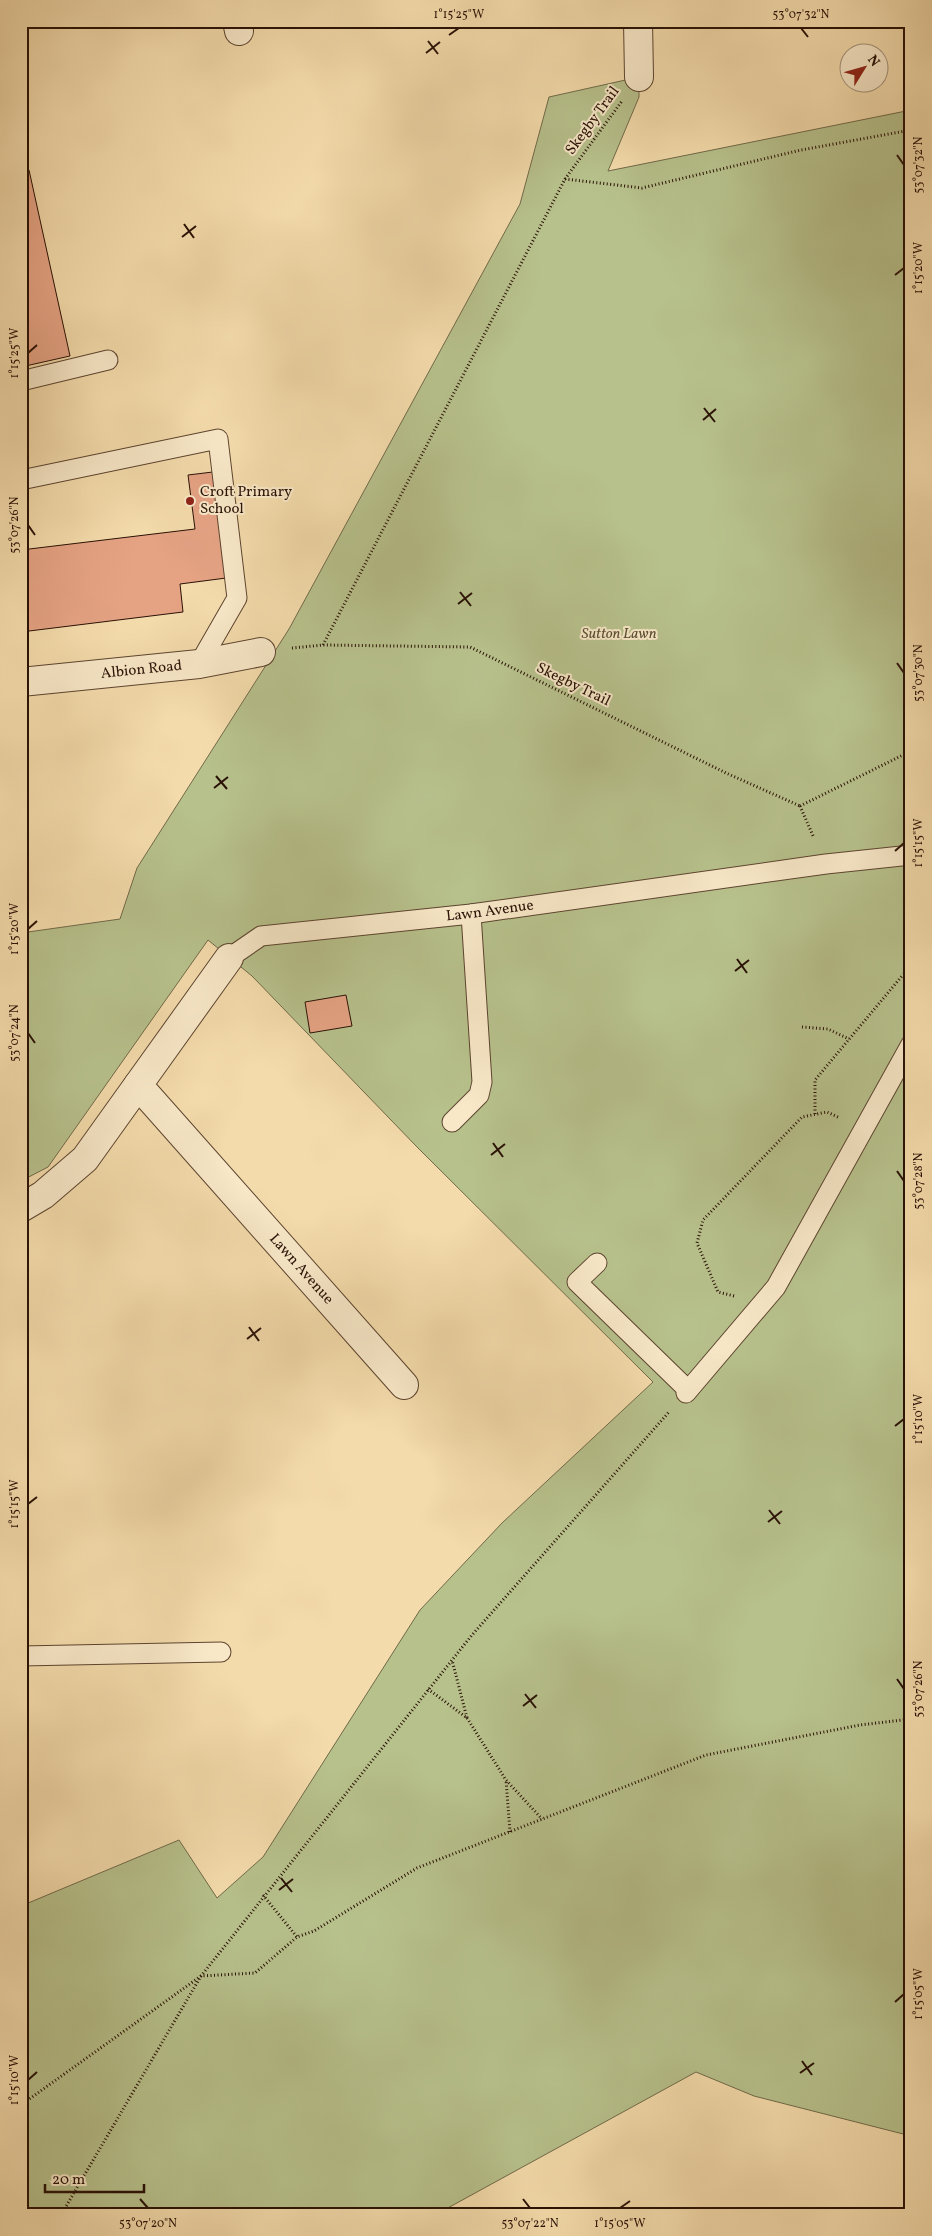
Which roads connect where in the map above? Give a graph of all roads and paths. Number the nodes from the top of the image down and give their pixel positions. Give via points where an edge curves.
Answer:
1 (638, 21) edge
2 (639, 77) joint
3 (911, 130) edge
4 (565, 179) junction
5 (108, 360) dead end
6 (21, 381) edge
7 (21, 480) edge
8 (260, 652) dead end
9 (198, 664) junction
10 (21, 682) edge
11 (911, 751) edge
12 (800, 806) junction
13 (911, 855) edge
14 (826, 864) junction
15 (471, 914) junction
16 (229, 958) joint
17 (911, 969) edge
18 (802, 1027) dead end
19 (850, 1039) junction
20 (911, 1044) edge
21 (138, 1085) junction
22 (815, 1114) junction
23 (452, 1122) dead end
24 (863, 1129) junction
25 (21, 1208) edge
26 (597, 1263) dead end
27 (762, 1303) junction
28 (404, 1385) dead end
29 (687, 1392) junction
30 (221, 1652) dead end
31 (21, 1656) edge
32 (452, 1660) junction
33 (428, 1690) junction
34 (467, 1718) junction
35 (911, 1719) edge
36 (506, 1780) junction
37 (542, 1819) junction
38 (510, 1832) junction
39 (263, 1896) junction
40 (297, 1937) junction
41 (201, 1976) junction
42 (21, 2105) edge
43 (61, 2215) edge

1 - 2 street
2 - 4 path, Skegby Trail
3 - 4 path via 801,150 642,188
4 - 12 path, Skegby Trail via 323,645 470,647
5 - 6 lane
7 - 9 lane via 218,439 237,598
8 - 9 street, Albion Road
9 - 10 street, Albion Road
11 - 12 path
12 - 14 path
13 - 14 lane, Lawn Avenue
14 - 15 lane, Lawn Avenue
15 - 16 lane, Lawn Avenue via 261,936
15 - 23 lane via 482,1082 479,1095
16 - 21 street, Lawn Avenue
17 - 19 path
18 - 19 path via 828,1029
19 - 22 path via 815,1080
20 - 24 lane
21 - 25 street, Lawn Avenue via 85,1159 43,1195
21 - 28 street, Lawn Avenue
22 - 24 path via 827,1112
22 - 27 path via 802,1117 702,1220 697,1243 718,1292
24 - 27 lane via 776,1287
26 - 29 lane via 577,1282
27 - 29 lane
29 - 32 path
30 - 31 lane
32 - 33 path
32 - 34 path
33 - 34 path
33 - 39 path
34 - 36 path
35 - 37 path via 860,1725 706,1755
36 - 37 path
36 - 38 path
37 - 38 path
38 - 40 path via 417,1868 314,1931
39 - 40 path
39 - 41 path
40 - 41 path via 255,1973
41 - 42 path
41 - 43 path

